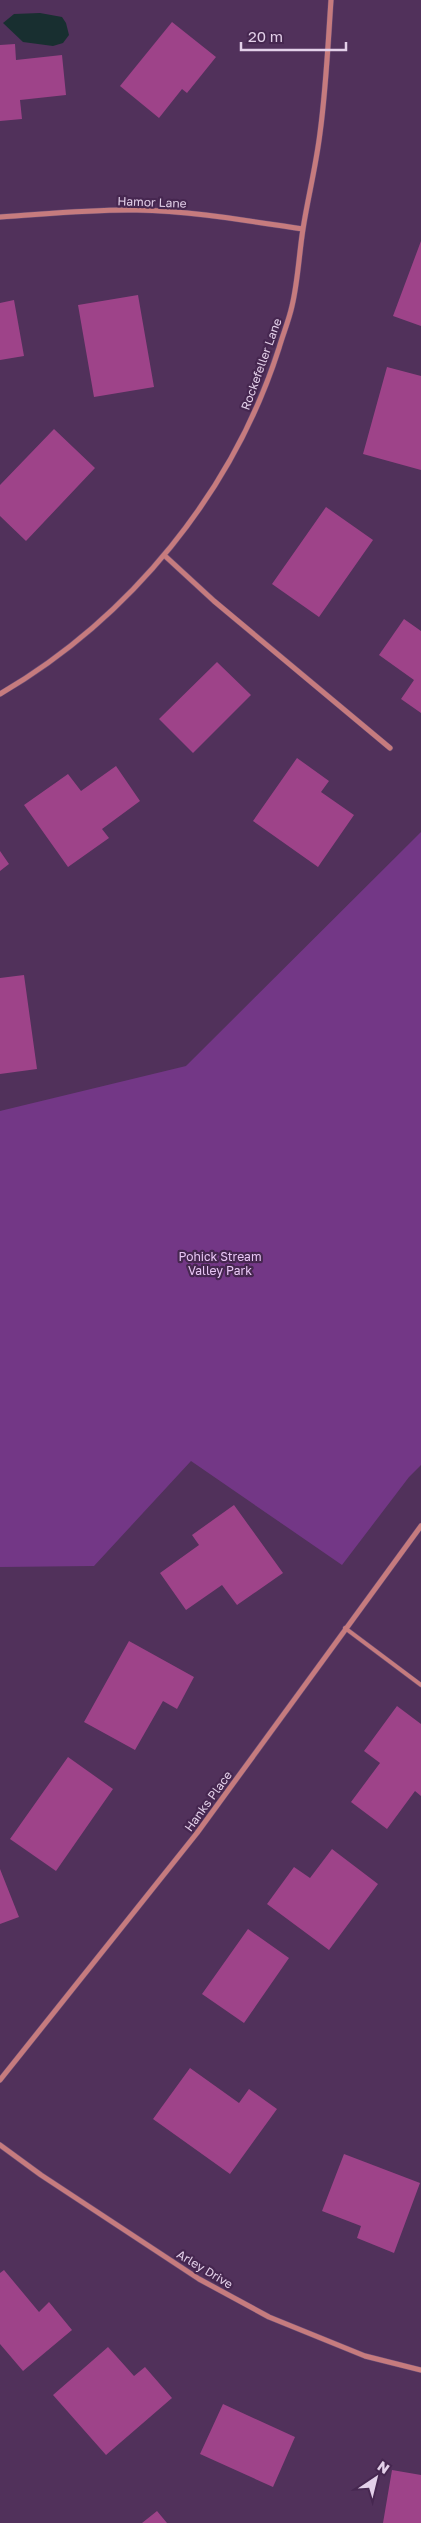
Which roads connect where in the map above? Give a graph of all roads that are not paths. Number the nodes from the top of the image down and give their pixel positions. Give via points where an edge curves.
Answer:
1 (331, 0) edge
2 (0, 217) edge
3 (303, 229) junction
4 (164, 556) junction
5 (0, 694) edge
6 (390, 748) dead end
7 (421, 1526) edge
8 (345, 1628) junction
9 (421, 1685) edge
10 (0, 2080) edge
11 (0, 2145) edge
12 (421, 2370) edge

1 - 3 street, Rockefeller Lane via 320,132
2 - 3 street, Hamor Lane via 138,210 193,213
3 - 4 street, Rockefeller Lane via 292,306 269,381 228,465
4 - 5 street, Rockefeller Lane via 122,601 85,634
4 - 6 street
7 - 8 street, Hanks Place
8 - 9 lane
8 - 10 street, Hanks Place via 197,1833
11 - 12 street, Arley Drive via 208,2284 269,2317 365,2356

